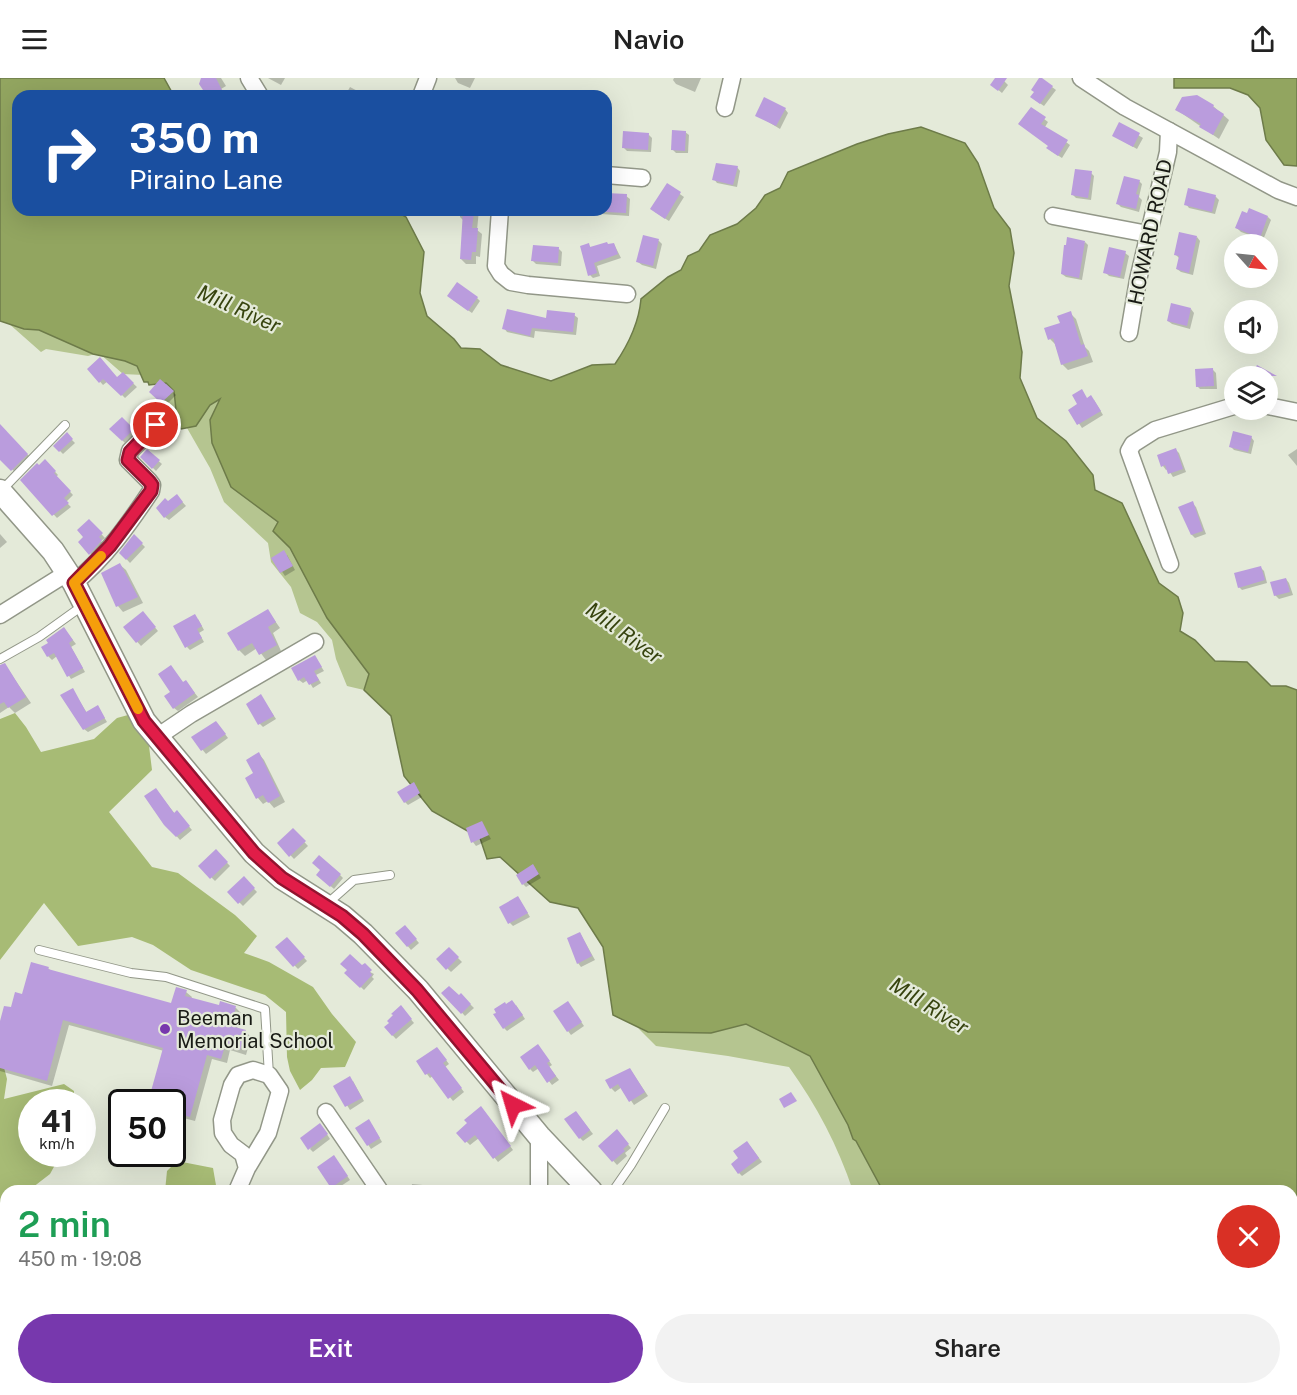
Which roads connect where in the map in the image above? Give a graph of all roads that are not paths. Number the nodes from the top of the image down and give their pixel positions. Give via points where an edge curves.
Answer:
1 (732, 78) edge
2 (1080, 78) edge
3 (725, 108) dead end
4 (1169, 131) junction
5 (612, 176) edge
6 (642, 178) dead end
7 (1297, 196) edge
8 (500, 216) edge
9 (1053, 216) dead end
10 (1148, 234) junction
11 (627, 294) dead end
12 (1129, 333) dead end
13 (1278, 408) edge
14 (1224, 409) edge
15 (1297, 412) edge
16 (65, 425) dead end
17 (156, 425) dead end
18 (0, 491) edge
19 (1170, 564) dead end
20 (70, 578) junction
21 (85, 604) junction
22 (0, 615) edge
23 (315, 642) dead end
24 (0, 659) edge
25 (157, 737) junction
26 (390, 876) dead end
27 (325, 906) junction
28 (39, 950) dead end
29 (269, 1076) junction
30 (665, 1108) dead end
31 (326, 1112) dead end
32 (539, 1136) junction
33 (247, 1168) junction
34 (240, 1185) edge
35 (376, 1185) edge
36 (539, 1185) edge
37 (585, 1185) edge
38 (617, 1185) edge

1 - 3 street
2 - 4 street
4 - 7 street via 1278,190
4 - 10 street, HOWARD ROAD via 1168,152
5 - 6 street
8 - 11 street via 496,266 511,282
9 - 10 street
10 - 12 street, HOWARD ROAD
13 - 15 street
14 - 19 street via 1155,430 1133,444 1128,452
16 - 18 lane
17 - 20 street via 130,452 128,460 152,485 151,491 110,546
18 - 20 main road via 53,551
20 - 21 main road
20 - 22 street
21 - 24 lane
21 - 25 main road via 144,721
23 - 25 street
25 - 27 main road via 254,853 282,878
26 - 27 lane via 354,880
27 - 32 main road via 363,934 417,990
28 - 29 lane via 131,973 166,977 265,1009
29 - 33 street via 280,1091 268,1133
29 - 33 street via 253,1070 238,1075 225,1102 223,1133 243,1154
30 - 38 lane
31 - 35 street
32 - 36 street
32 - 37 main road
33 - 34 street

